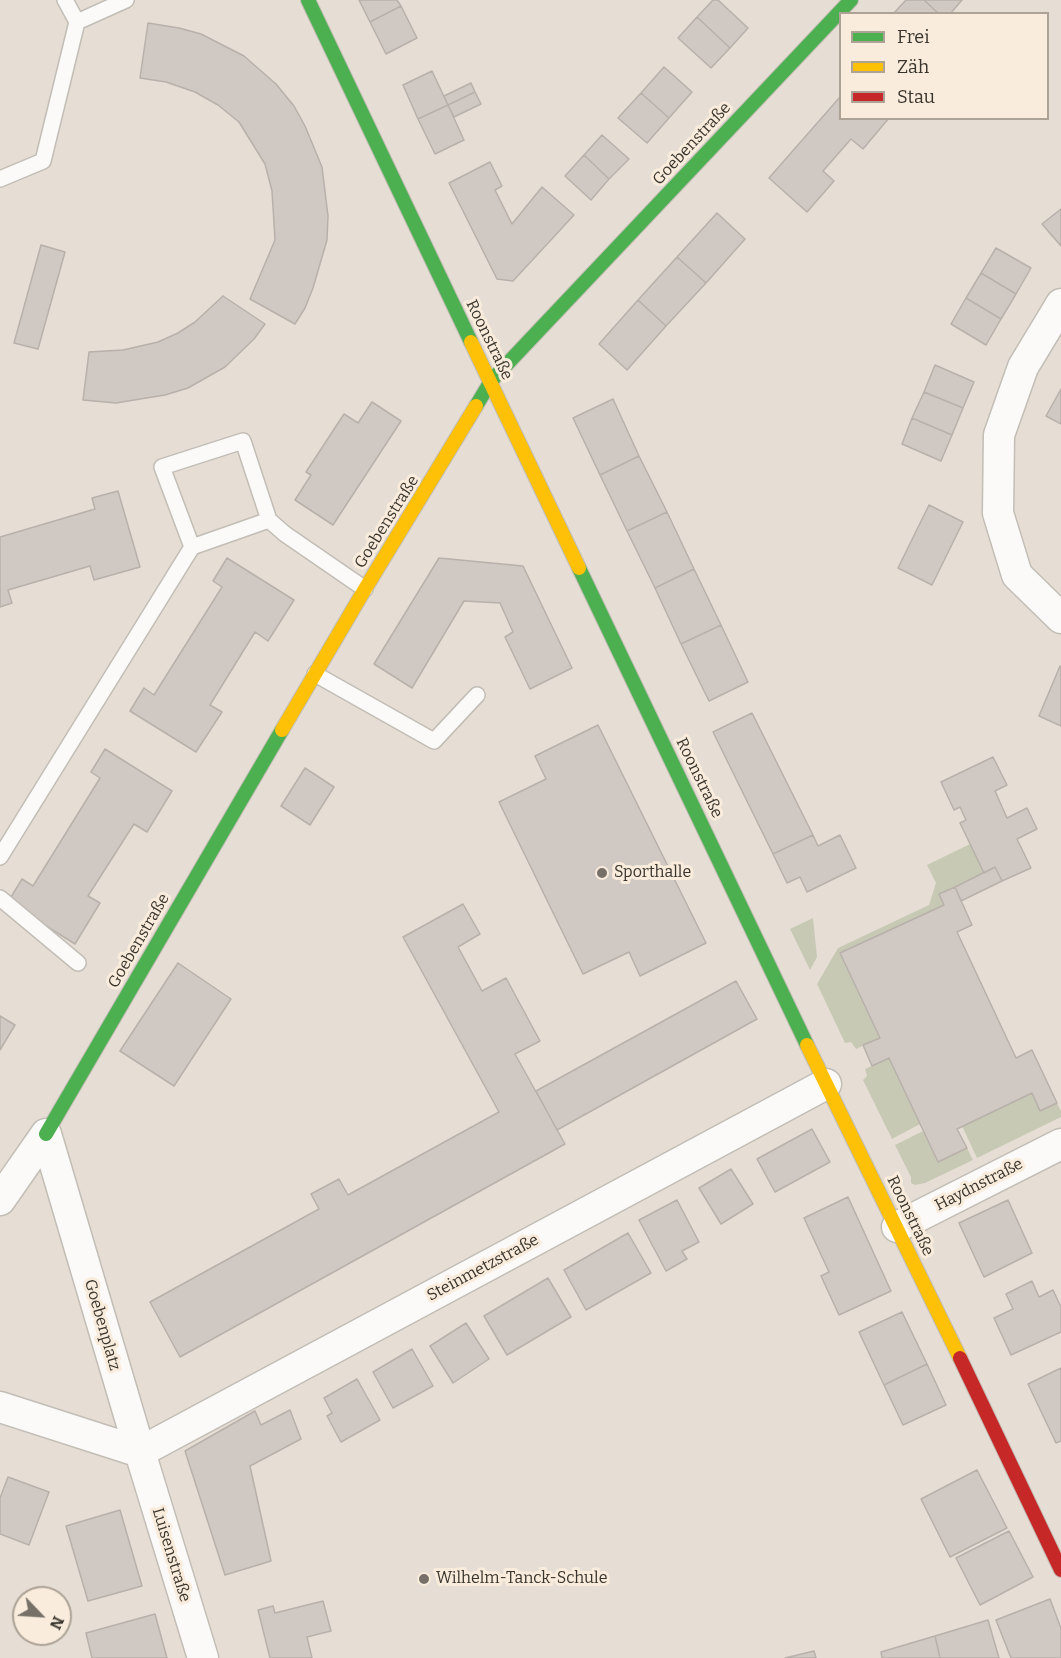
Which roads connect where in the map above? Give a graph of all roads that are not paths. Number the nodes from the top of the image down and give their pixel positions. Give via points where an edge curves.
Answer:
1 (65, 0) edge
2 (126, 0) edge
3 (308, 0) edge
4 (851, 0) edge
5 (840, 12) edge
6 (839, 13) edge
7 (77, 22) junction
8 (0, 179) edge
9 (1061, 304) edge
10 (491, 381) junction
11 (269, 520) junction
12 (192, 547) junction
13 (364, 589) junction
14 (1061, 618) edge
15 (315, 674) junction
16 (477, 694) dead end
17 (0, 857) edge
18 (0, 898) edge
19 (78, 963) dead end
20 (826, 1084) junction
21 (46, 1134) junction
22 (1061, 1144) edge
23 (0, 1200) edge
24 (897, 1227) junction
25 (0, 1407) edge
26 (140, 1452) junction
27 (1061, 1570) edge
28 (203, 1658) edge

1 - 7 lane
2 - 7 lane
3 - 10 street, Roonstraße
4 - 5 street, Goebenstraße
6 - 10 street, Goebenstraße
7 - 8 lane via 43,161
9 - 14 street via 1023,367 999,435 998,513 1017,574
10 - 13 street, Goebenstraße
10 - 20 street, Roonstraße
11 - 12 lane
11 - 12 lane via 243,441 162,466
11 - 13 lane
12 - 17 lane
13 - 15 street, Goebenstraße
15 - 16 lane via 434,741
15 - 21 street, Goebenstraße
18 - 19 lane
20 - 24 street, Roonstraße
20 - 26 street, Steinmetzstraße
21 - 23 street
21 - 26 street, Goebenplatz
22 - 24 street, Haydnstraße
24 - 27 street, Roonstraße
25 - 26 street
26 - 28 street, Luisenstraße

